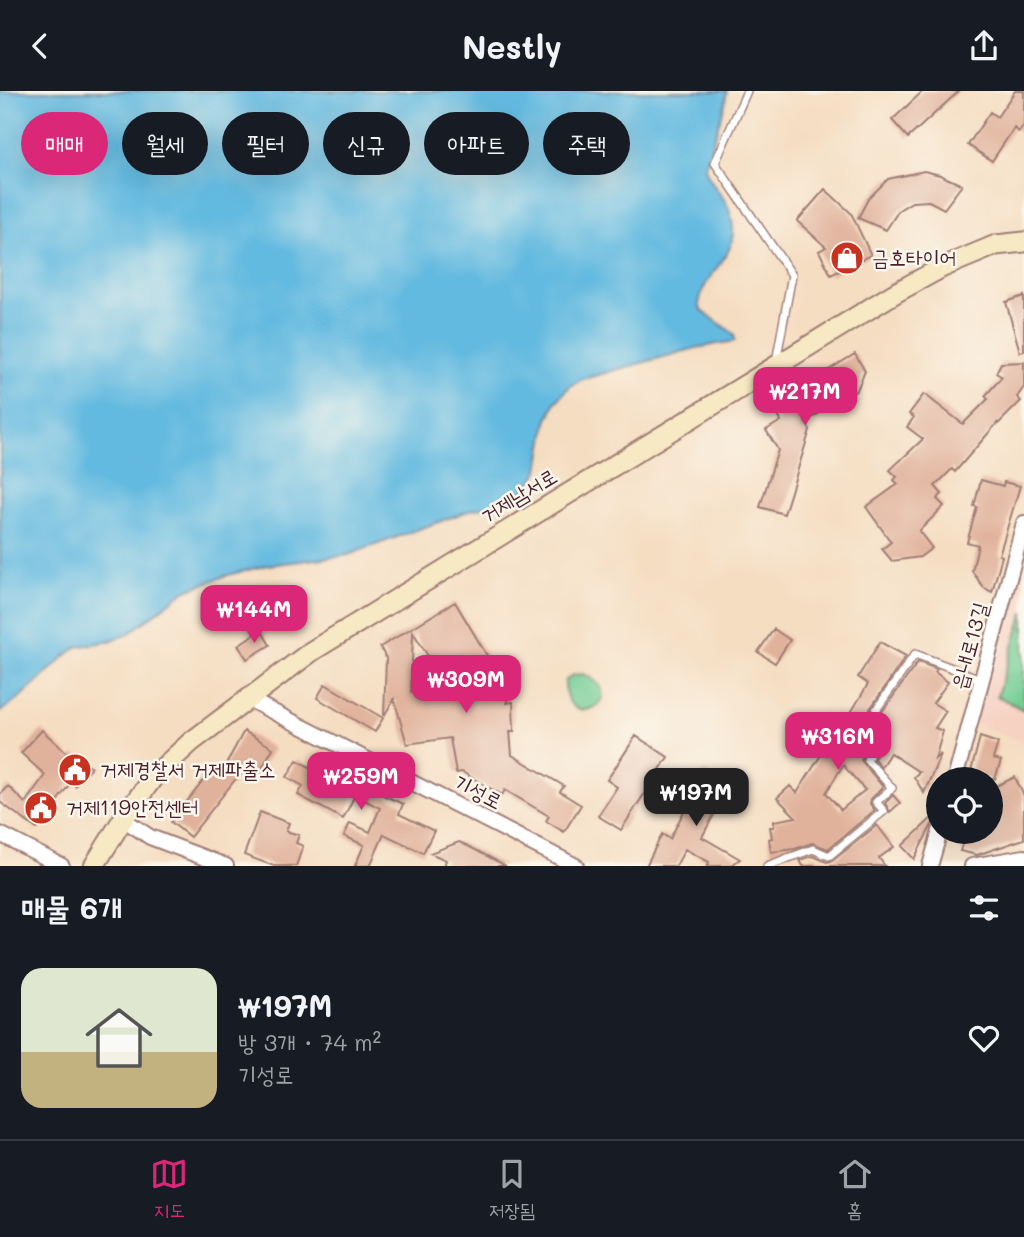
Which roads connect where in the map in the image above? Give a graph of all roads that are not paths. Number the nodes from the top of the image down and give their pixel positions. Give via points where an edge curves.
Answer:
1 (747, 91) edge
2 (1024, 242) edge
3 (776, 366) junction
4 (1024, 523) edge
5 (983, 680) junction
6 (248, 699) junction
7 (958, 767) edge
8 (123, 819) junction
9 (0, 834) edge
10 (936, 844) edge
11 (1024, 857) edge
12 (62, 866) edge
13 (94, 866) edge
14 (226, 866) edge
15 (576, 866) edge
16 (767, 866) edge
17 (930, 866) edge
18 (976, 866) edge

1 - 3 lane via 715,163 792,275
2 - 3 main road, 거제남서로 via 996,245 943,267
3 - 6 main road, 거제남서로 via 312,651
4 - 5 street, 읍내로13길
5 - 7 street, 읍내로13길
5 - 16 lane via 915,654 876,710 874,746 867,760 892,788 876,802 884,811 829,856 813,849
6 - 8 main road, 거제남서로 via 153,776
6 - 15 street, 기성로
8 - 13 main road, 거제남서로
8 - 14 street via 150,837
9 - 12 street
10 - 17 street
11 - 18 street

